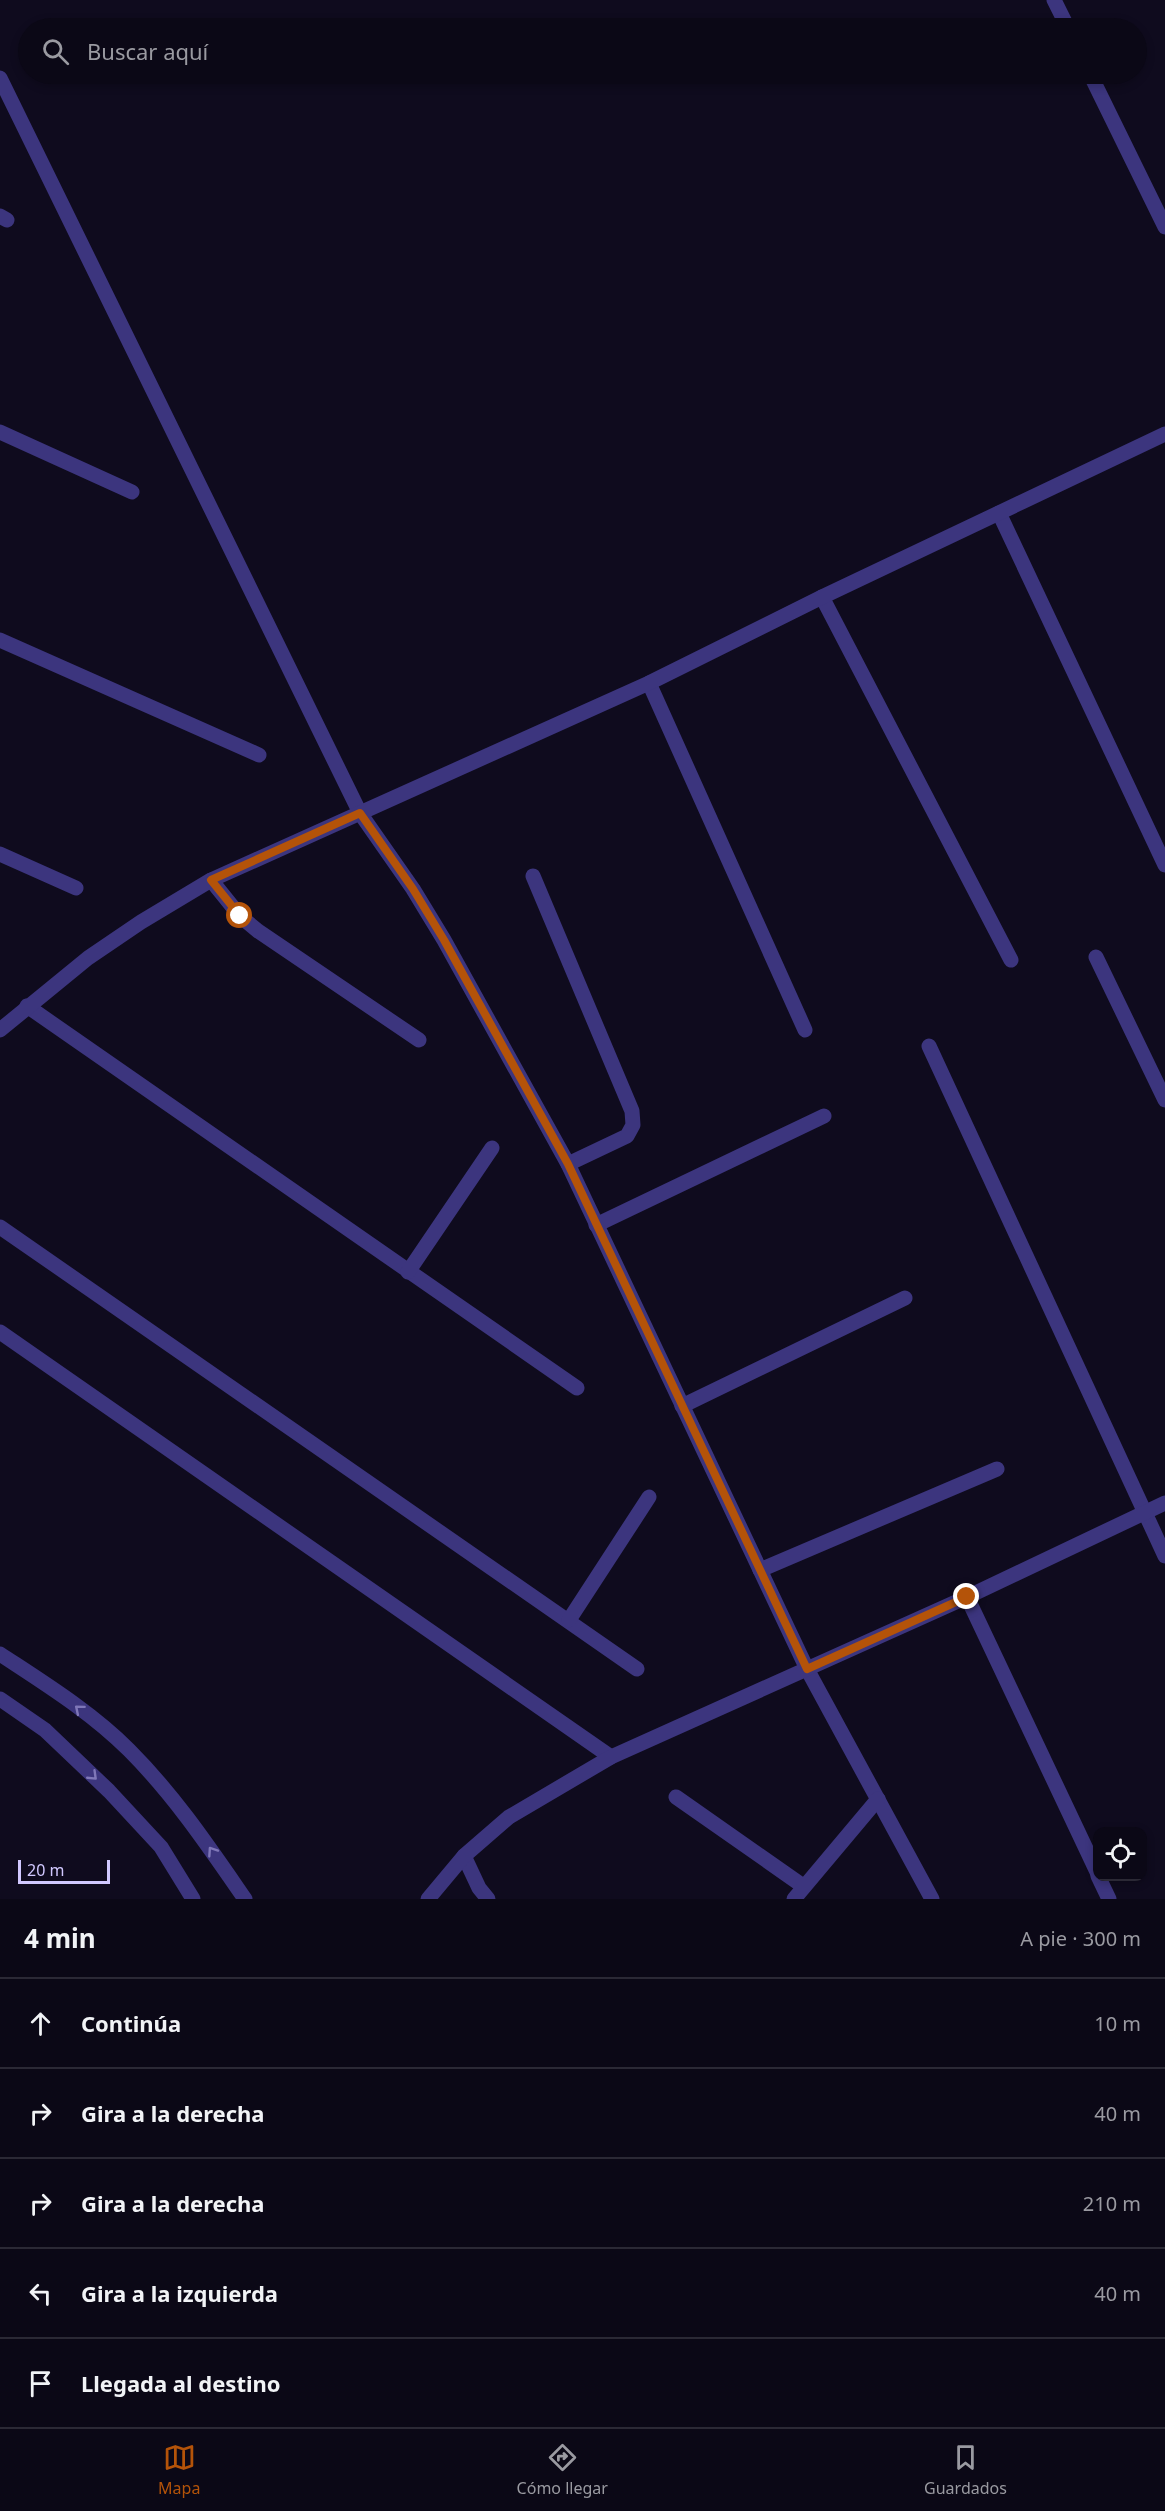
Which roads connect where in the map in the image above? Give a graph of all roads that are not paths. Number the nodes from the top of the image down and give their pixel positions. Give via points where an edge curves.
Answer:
1 (1054, 0) edge
2 (1063, 18) edge
3 (0, 78) edge
4 (1095, 84) edge
5 (1165, 227) edge
6 (0, 432) edge
7 (1165, 434) edge
8 (132, 492) dead end
9 (999, 513) junction
10 (822, 597) junction
11 (0, 640) edge
12 (650, 682) junction
13 (260, 755) dead end
14 (360, 813) junction
15 (0, 854) edge
16 (1165, 865) edge
17 (533, 876) dead end
18 (211, 880) junction
19 (76, 888) dead end
20 (1096, 957) dead end
21 (1011, 960) dead end
22 (27, 1006) junction
23 (0, 1030) edge
24 (805, 1030) dead end
25 (419, 1040) dead end
26 (929, 1046) dead end
27 (1165, 1100) edge
28 (824, 1116) dead end
29 (492, 1148) dead end
30 (568, 1164) junction
31 (596, 1225) junction
32 (0, 1227) edge
33 (408, 1272) junction
34 (905, 1298) dead end
35 (0, 1332) edge
36 (577, 1388) dead end
37 (682, 1406) junction
38 (997, 1469) dead end
39 (649, 1497) dead end
40 (1165, 1503) edge
41 (1145, 1513) junction
42 (1165, 1556) edge
43 (760, 1570) junction
44 (967, 1597) junction
45 (569, 1620) junction
46 (0, 1654) edge
47 (637, 1669) dead end
48 (807, 1669) junction
49 (0, 1699) edge
50 (611, 1758) junction
51 (676, 1797) dead end
52 (878, 1799) junction
53 (464, 1856) junction
54 (1093, 1865) edge
55 (1100, 1881) edge
56 (803, 1886) junction
57 (193, 1899) edge
58 (245, 1899) edge
59 (428, 1899) edge
60 (488, 1899) edge
61 (794, 1899) edge
62 (932, 1899) edge
63 (1109, 1899) edge

1 - 2 street
3 - 14 street
4 - 5 street
6 - 8 street
7 - 9 street
9 - 10 street
9 - 16 street
10 - 12 street
10 - 21 street
11 - 13 street
12 - 14 street
12 - 24 street
14 - 18 street
14 - 30 street via 444,940
15 - 19 street
17 - 30 street via 632,1111 633,1125 627,1136
18 - 22 street via 88,958
18 - 25 street via 258,932
20 - 27 street
22 - 23 street
22 - 33 street
26 - 41 street
28 - 31 street
29 - 33 street
30 - 31 street
31 - 37 street
32 - 45 street
33 - 36 street
34 - 37 street
35 - 50 street
37 - 43 street
38 - 43 street
39 - 45 street
40 - 41 street
41 - 42 street
41 - 44 street
43 - 48 street
44 - 48 street
44 - 54 street
45 - 47 street
58 -> 46 street via 188,1817 128,1749 64,1696
48 - 50 street
48 - 52 street
49 -> 57 street via 45,1730 109,1791 161,1847
50 - 53 street via 509,1817
51 - 56 street
52 - 56 street
52 - 62 street
53 - 59 street
53 - 60 street
55 - 63 street
56 - 61 street

